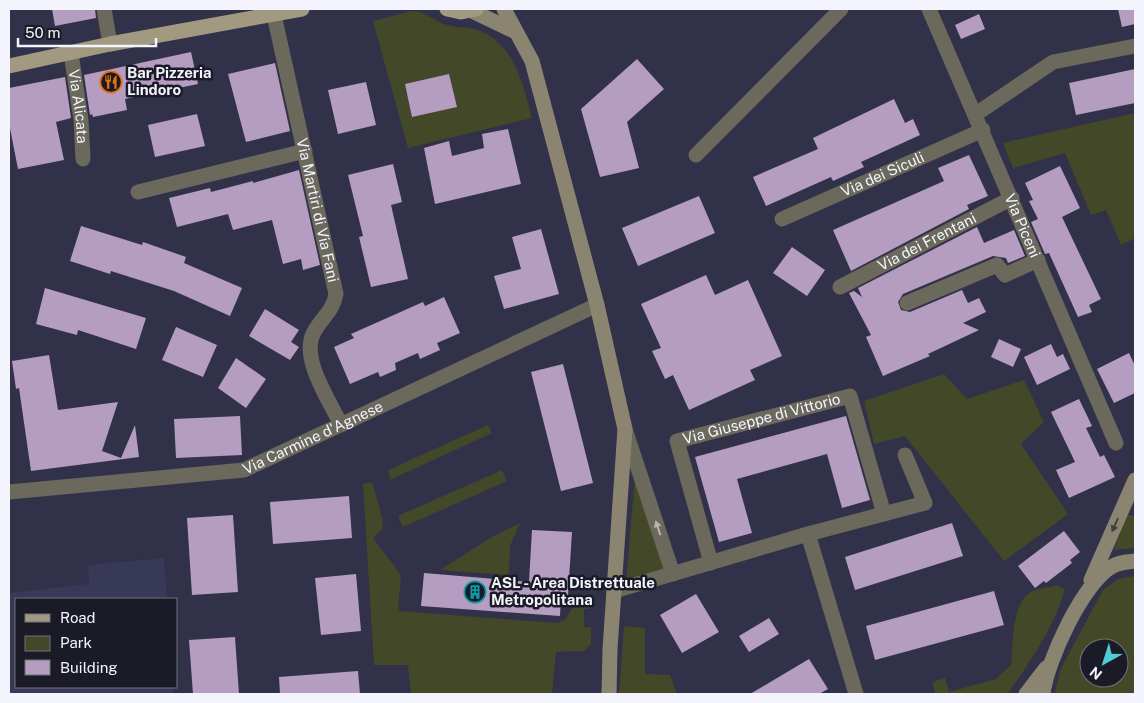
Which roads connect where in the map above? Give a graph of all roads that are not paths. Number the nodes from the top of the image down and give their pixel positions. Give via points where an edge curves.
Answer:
1 (104, 9) edge
2 (302, 9) edge
3 (447, 9) edge
4 (504, 9) edge
5 (841, 9) edge
6 (930, 9) edge
7 (474, 10) edge
8 (274, 15) junction
9 (519, 34) junction
10 (110, 44) junction
11 (1135, 46) edge
12 (71, 53) junction
13 (9, 66) edge
14 (976, 114) junction
15 (983, 130) junction
16 (305, 151) junction
17 (696, 155) dead end
18 (83, 159) dead end
19 (138, 192) dead end
20 (1012, 198) junction
21 (782, 219) dead end
22 (1038, 260) junction
23 (840, 287) dead end
24 (907, 303) dead end
25 (597, 305) junction
26 (341, 425) junction
27 (625, 429) junction
28 (1116, 443) dead end
29 (905, 455) dead end
30 (638, 468) junction
31 (622, 469) junction
32 (1135, 480) edge
33 (9, 492) edge
34 (884, 514) junction
35 (808, 534) junction
36 (1135, 561) edge
37 (711, 563) junction
38 (673, 574) junction
39 (614, 591) junction
40 (1086, 592) junction
41 (1050, 663) junction
42 (609, 694) edge
43 (856, 694) edge
44 (1026, 694) edge
45 (1043, 694) edge

1 - 10 street
2 - 8 main road
3 - 7 main road
4 - 9 street
5 - 17 street
6 - 14 street, Via Piceni
7 - 9 street
8 - 10 main road
8 - 16 street, Via Martiri di Via Fani
9 - 25 street via 532,61
10 - 12 main road
11 - 14 street via 1053,62
12 - 13 main road
12 - 18 street, Via Alicata
14 - 15 street, Via Piceni
15 - 20 street, Via Piceni
15 - 21 street, Via dei Siculi
16 - 19 street
16 - 26 street, Via Martiri di Via Fani via 336,294 330,313 314,332 310,357
20 - 22 street, Via Piceni
20 - 23 street, Via dei Frentani
22 - 24 street via 1005,275 997,265
22 - 28 street, Via Piceni
25 - 26 street, Via Carmine d'Agnese
25 - 27 street
26 - 33 street, Via Carmine d'Agnese via 244,470
27 - 30 street
27 - 31 street
29 - 34 street via 925,503
30 - 31 street via 630,465
38 -> 30 street
31 - 39 street
32 -> 40 street
34 - 35 street
34 - 37 street, Via Giuseppe di Vittorio via 850,396 677,441
35 - 37 street
35 - 43 street
36 - 40 street via 1114,565
37 - 38 street
38 - 39 street
39 - 42 street
40 - 41 street
41 - 44 street
41 - 45 street

